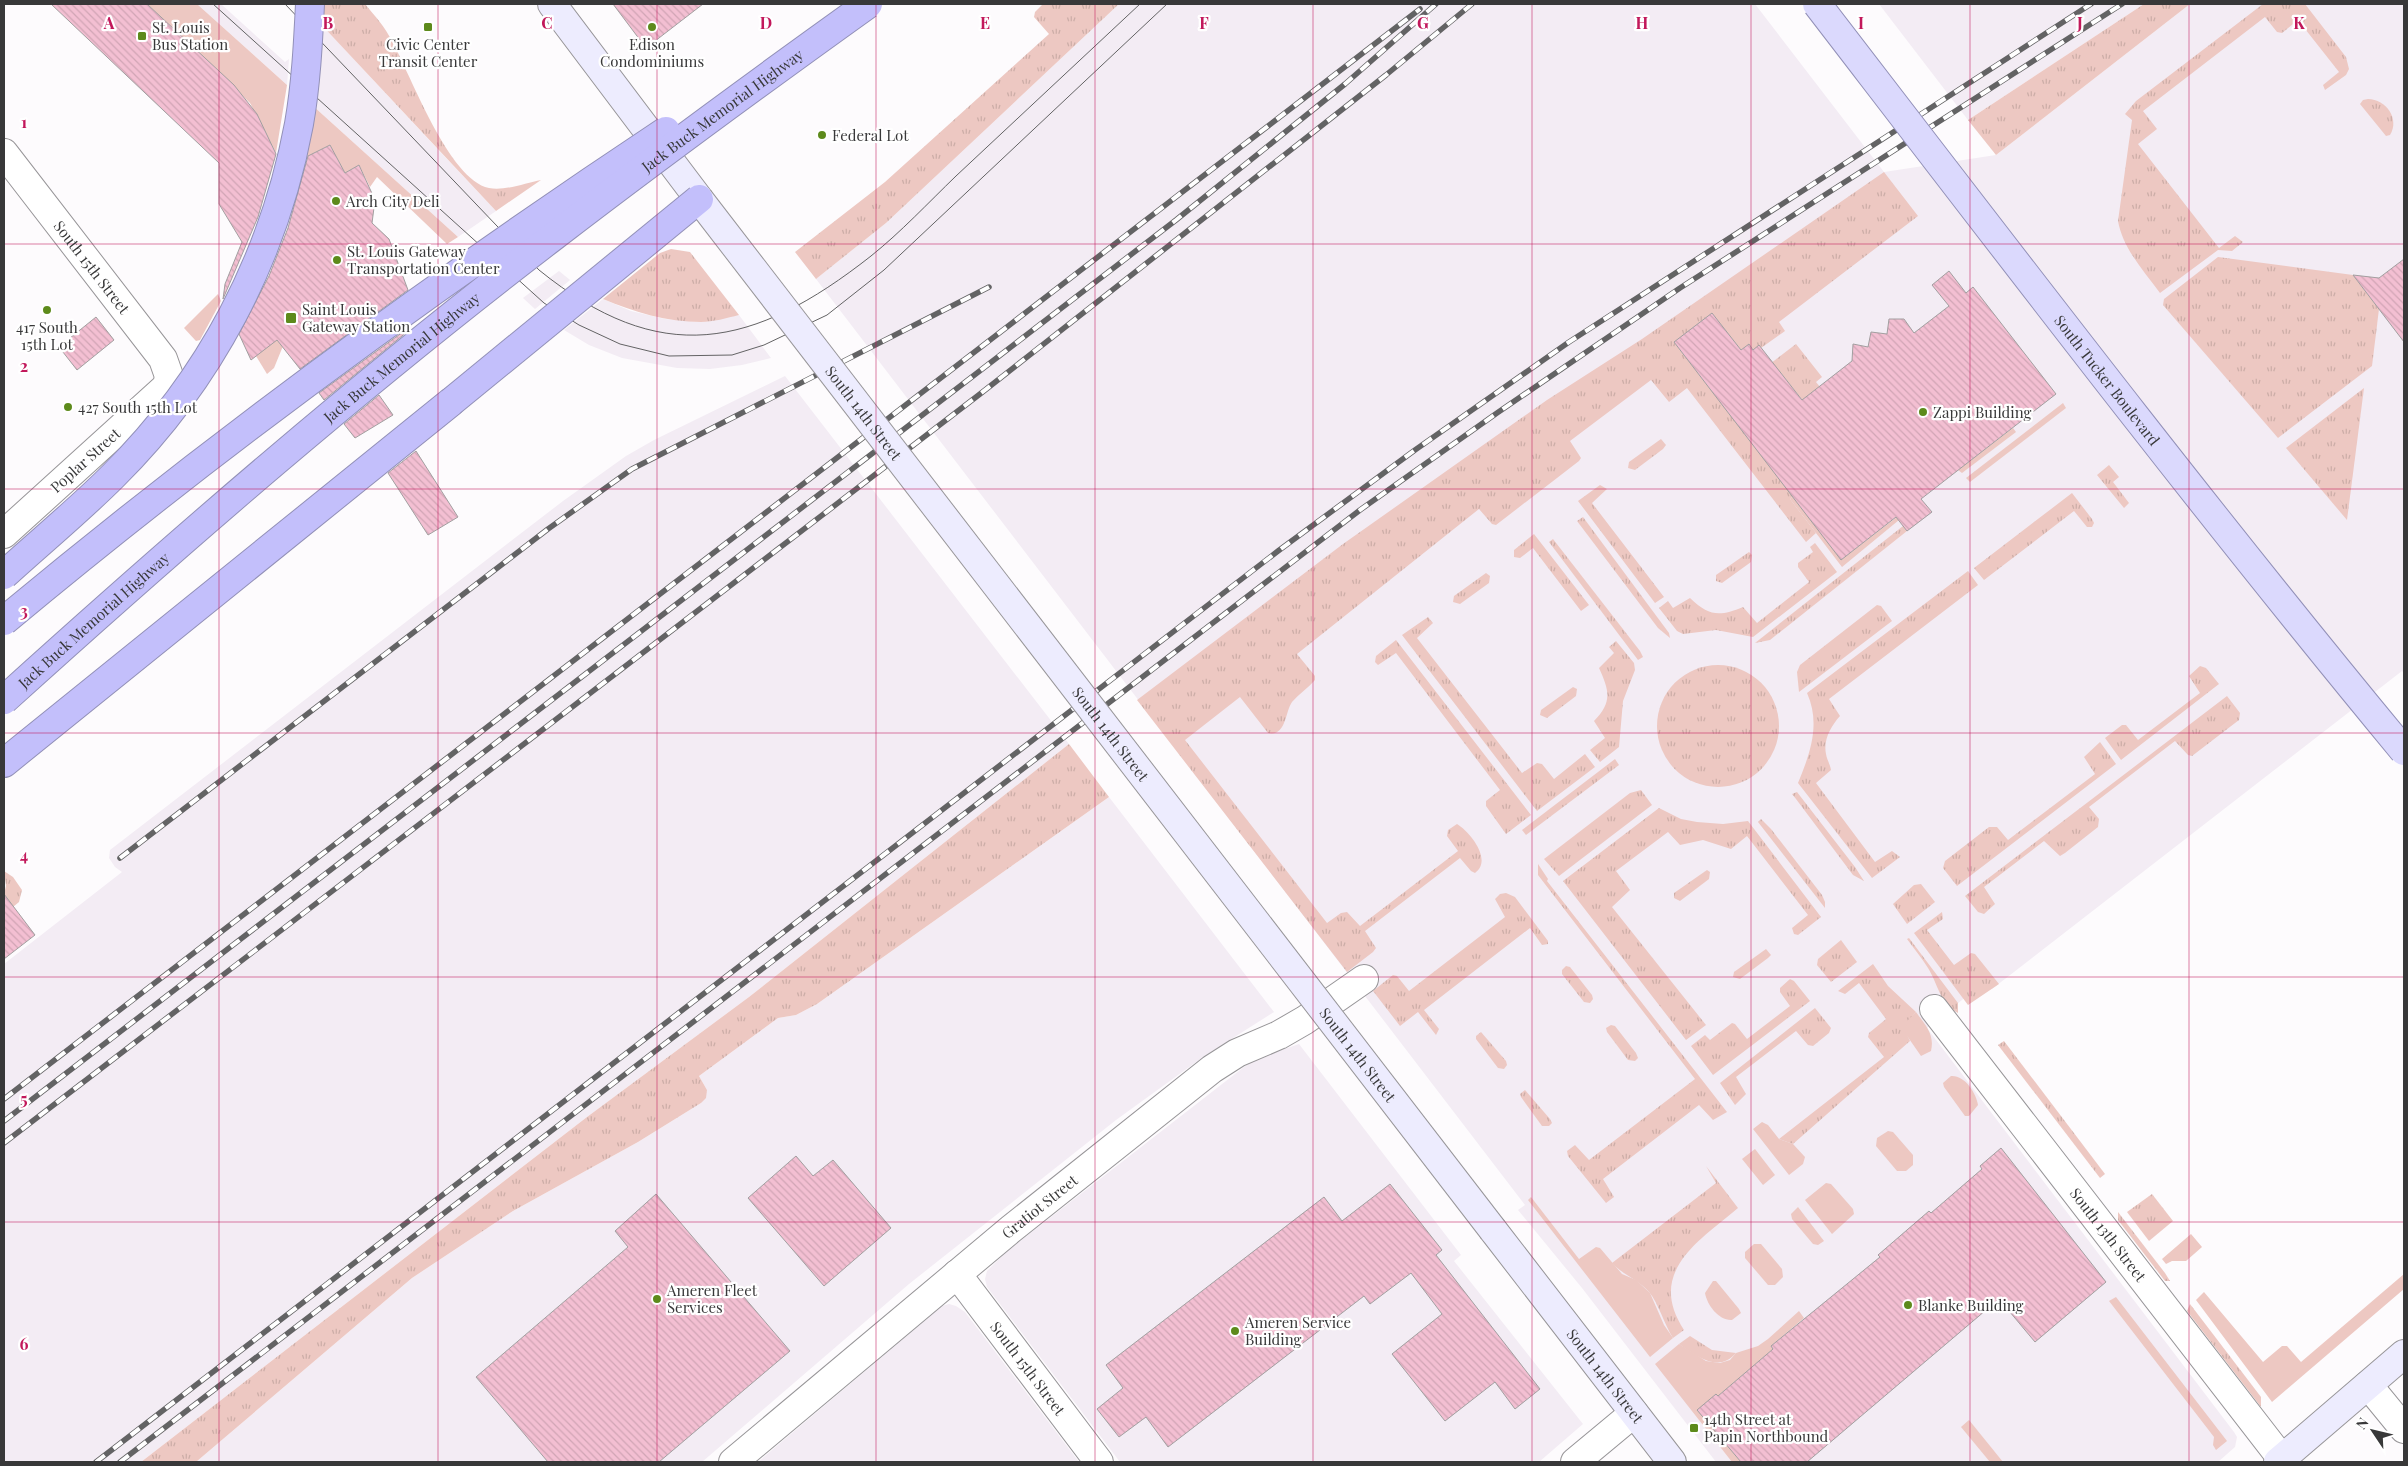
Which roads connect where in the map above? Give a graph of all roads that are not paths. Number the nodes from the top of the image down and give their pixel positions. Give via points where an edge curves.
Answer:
1 (310, 4) edge
2 (552, 4) edge
3 (856, 4) edge
4 (868, 4) edge
5 (1817, 4) edge
6 (4, 153) edge
7 (699, 199) junction
8 (167, 386) joint
9 (4, 534) edge
10 (4, 575) edge
11 (4, 621) edge
12 (4, 700) edge
13 (2404, 751) edge
14 (4, 763) edge
15 (1364, 979) dead end
16 (1934, 1009) dead end
17 (957, 1274) junction
18 (2404, 1354) edge
19 (2368, 1385) junction
20 (1634, 1413) junction
21 (2404, 1429) edge
22 (2280, 1461) edge
23 (733, 1462) edge
24 (1099, 1462) edge
25 (1574, 1462) edge
26 (1672, 1462) edge

1 - 10 highway, bridge via 304,89 292,159 265,248 224,332 171,412 145,442 93,496
2 - 7 main road, South 14th Street
3 - 11 highway, Jack Buck Memorial Highway, bridge via 410,306 225,444
4 - 12 highway, Jack Buck Memorial Highway, bridge via 553,237 391,366 200,526
5 - 13 main road, South Tucker Boulevard, bridge via 2127,406
6 - 8 street, South 15th Street via 163,359 170,376
7 - 14 highway, bridge via 324,507
7 - 20 main road, South 14th Street, bridge
8 - 9 street, Poplar Street
15 - 17 street, Gratiot Street via 1305,1020 1279,1035 1236,1052 1212,1069
16 - 22 street, South 13th Street
17 - 23 street, Gratiot Street
17 - 24 street, South 15th Street
18 - 19 main road
19 - 21 street
19 - 22 main road
20 - 25 street
20 - 26 main road, South 14th Street

